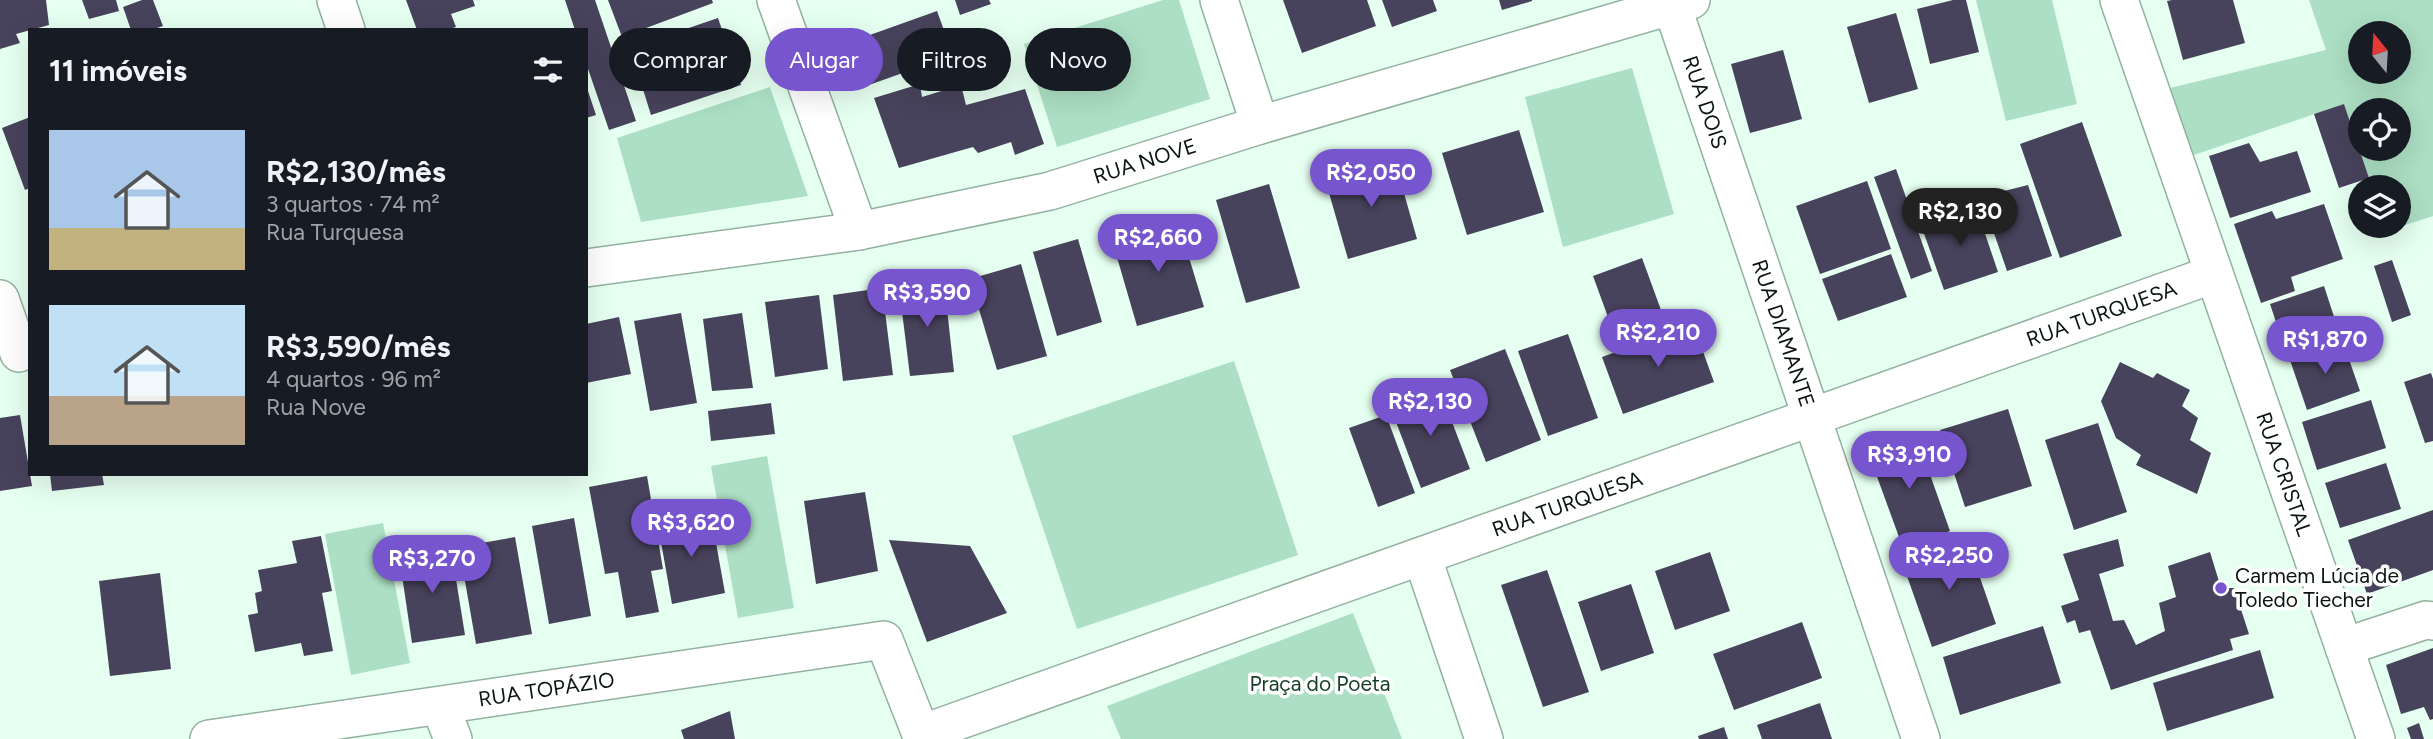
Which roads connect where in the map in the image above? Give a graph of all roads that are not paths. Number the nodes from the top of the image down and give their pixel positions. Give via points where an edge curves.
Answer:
1 (336, 0) edge
2 (776, 0) edge
3 (1219, 0) edge
4 (2119, 0) edge
5 (1678, 2) edge
6 (345, 28) edge
7 (1260, 125) junction
8 (1740, 206) joint
9 (859, 231) junction
10 (588, 268) edge
11 (2214, 274) junction
12 (0, 299) edge
13 (16, 353) edge
14 (1812, 416) junction
15 (1422, 556) junction
16 (2433, 621) edge
17 (2344, 647) junction
18 (447, 723) edge
19 (922, 737) edge
20 (209, 739) edge
21 (1484, 739) edge
22 (1921, 739) edge
23 (2376, 739) edge

1 - 6 street
2 - 9 street
3 - 7 street
4 - 11 street, RUA CRISTAL
5 - 7 street, RUA NOVE
5 - 8 street, RUA DOIS
7 - 9 street, RUA NOVE via 1050,191
8 - 14 street, RUA DIAMANTE
9 - 10 street, RUA NOVE
11 - 14 street, RUA TURQUESA
11 - 17 street, RUA CRISTAL
12 - 13 street
14 - 15 street, RUA TURQUESA
14 - 22 street, RUA DIAMANTE
15 - 19 street, RUA TURQUESA
15 - 21 street
16 - 17 street
17 - 23 street, RUA CRISTAL
18 - 19 street, RUA TOPÁZIO via 884,640
18 - 20 street, RUA TOPÁZIO

